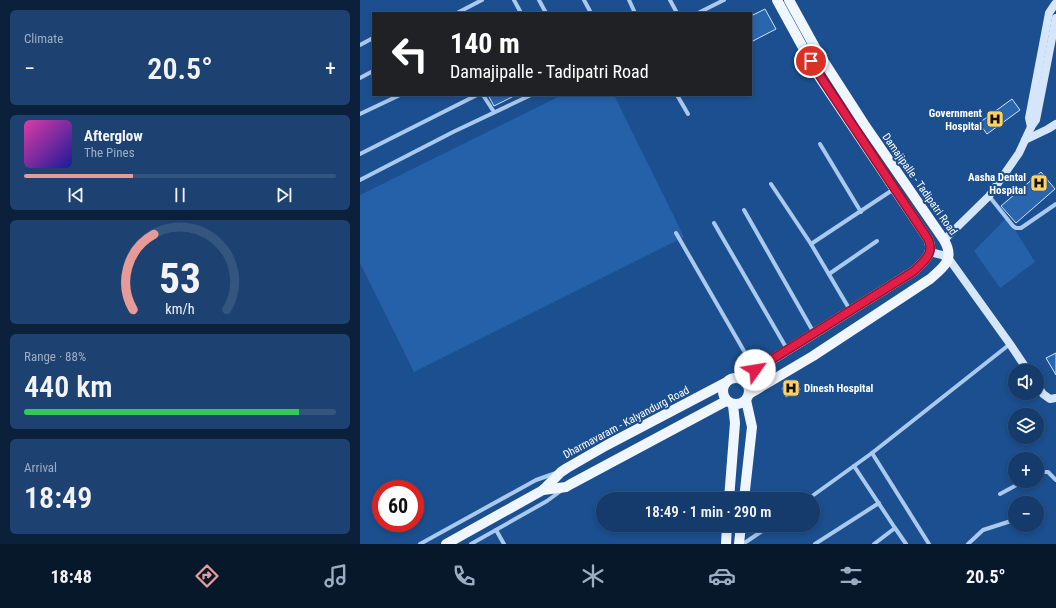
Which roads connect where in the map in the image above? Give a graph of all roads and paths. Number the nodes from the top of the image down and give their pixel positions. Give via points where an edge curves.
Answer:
1 (470, 0) edge
2 (482, 0) edge
3 (514, 0) edge
4 (539, 0) edge
5 (584, 0) edge
6 (629, 0) edge
7 (670, 0) edge
8 (724, 0) edge
9 (777, 0) edge
10 (790, 0) edge
11 (1055, 4) edge
12 (473, 5) junction
13 (459, 12) edge
14 (521, 12) edge
15 (545, 12) edge
16 (590, 12) edge
17 (635, 12) edge
18 (676, 12) edge
19 (700, 12) edge
20 (1056, 18) edge
21 (372, 39) edge
22 (360, 45) edge
23 (372, 72) edge
24 (360, 78) edge
25 (398, 96) edge
26 (475, 96) edge
27 (484, 96) edge
28 (529, 96) edge
29 (679, 96) edge
30 (494, 112) junction
31 (360, 114) edge
32 (688, 114) dead end
33 (1056, 124) edge
34 (1031, 127) junction
35 (1025, 140) junction
36 (820, 144) dead end
37 (360, 154) edge
38 (360, 180) edge
39 (771, 184) dead end
40 (894, 189) junction
41 (989, 196) junction
42 (1056, 204) edge
43 (744, 210) dead end
44 (861, 212) junction
45 (714, 223) dead end
46 (676, 233) dead end
47 (877, 241) dead end
48 (812, 244) junction
49 (936, 244) junction
50 (949, 259) junction
51 (829, 274) junction
52 (850, 310) junction
53 (814, 333) junction
54 (1010, 344) junction
55 (788, 350) junction
56 (1023, 364) edge
57 (755, 370) junction
58 (741, 379) junction
59 (725, 383) junction
60 (1044, 395) edge
61 (748, 397) junction
62 (1056, 398) edge
63 (729, 403) junction
64 (872, 453) junction
65 (854, 466) junction
66 (561, 472) junction
67 (1044, 472) edge
68 (1056, 480) edge
69 (566, 486) junction
70 (1011, 488) edge
71 (540, 491) junction
72 (730, 492) edge
73 (745, 492) edge
74 (818, 492) edge
75 (1000, 494) dead end
76 (878, 503) junction
77 (1008, 522) edge
78 (895, 528) junction
79 (496, 530) junction
80 (758, 532) edge
81 (726, 540) edge
82 (741, 542) edge
83 (420, 544) edge
84 (446, 544) edge
85 (471, 544) edge
86 (504, 544) edge
87 (815, 544) edge
88 (874, 544) edge
89 (906, 544) edge
90 (929, 544) edge
91 (968, 544) edge

1 - 12 street
2 - 12 street
3 - 14 street
4 - 15 street
5 - 16 street
6 - 17 street
7 - 18 street
8 - 19 street
9 - 40 main road, Damajipalle - Tadipatri Road via 818,74
10 - 49 main road, Damajipalle - Tadipatri Road via 817,51
11 - 34 main road via 1049,13 1029,118
12 - 13 street
20 - 34 main road via 1040,105
21 - 22 street
23 - 24 street
25 - 31 street
26 - 37 street
27 - 30 street
28 - 30 street
29 - 32 street
30 - 38 street
33 - 35 main road
34 - 35 main road
35 - 41 main road
36 - 44 street
39 - 48 street
40 - 44 street
40 - 49 main road, Damajipalle - Tadipatri Road
41 - 42 street via 1016,228 1021,228
41 - 49 main road
43 - 53 street
44 - 48 street
45 - 55 street
46 - 57 street
47 - 51 street
48 - 51 street
49 - 50 main road via 942,255
49 - 50 main road, Damajipalle - Tadipatri Road via 950,252
49 - 52 main road via 914,271
50 - 54 main road
50 - 61 main road via 930,279
51 - 52 street
52 - 53 main road
53 - 55 main road
54 - 56 main road
54 - 64 street
55 - 57 main road
57 - 58 main road
58 - 59 main road via 732,378
58 - 61 main road via 747,384
59 - 63 main road via 722,390
59 - 66 main road, Dharmavaram - Kalyandurg Road
60 - 62 main road via 1050,399
61 - 63 main road via 740,404
61 - 73 main road via 752,427
63 - 69 main road, Dharmavaram - Kalyandurg Road
63 - 72 main road via 735,423
64 - 65 street
64 - 90 street
65 - 74 street
65 - 76 street
66 - 71 main road, Dharmavaram - Kalyandurg Road
66 - 83 street via 536,480
67 - 68 street via 1048,472
69 - 71 main road, Dharmavaram - Kalyandurg Road
69 - 79 street via 547,501
70 - 75 street
71 - 84 main road, Dharmavaram - Kalyandurg Road
76 - 78 street
76 - 87 street
77 - 91 street via 983,530
78 - 88 street
78 - 89 street
79 - 85 street
79 - 86 street
80 - 82 street
81 - 82 main road

